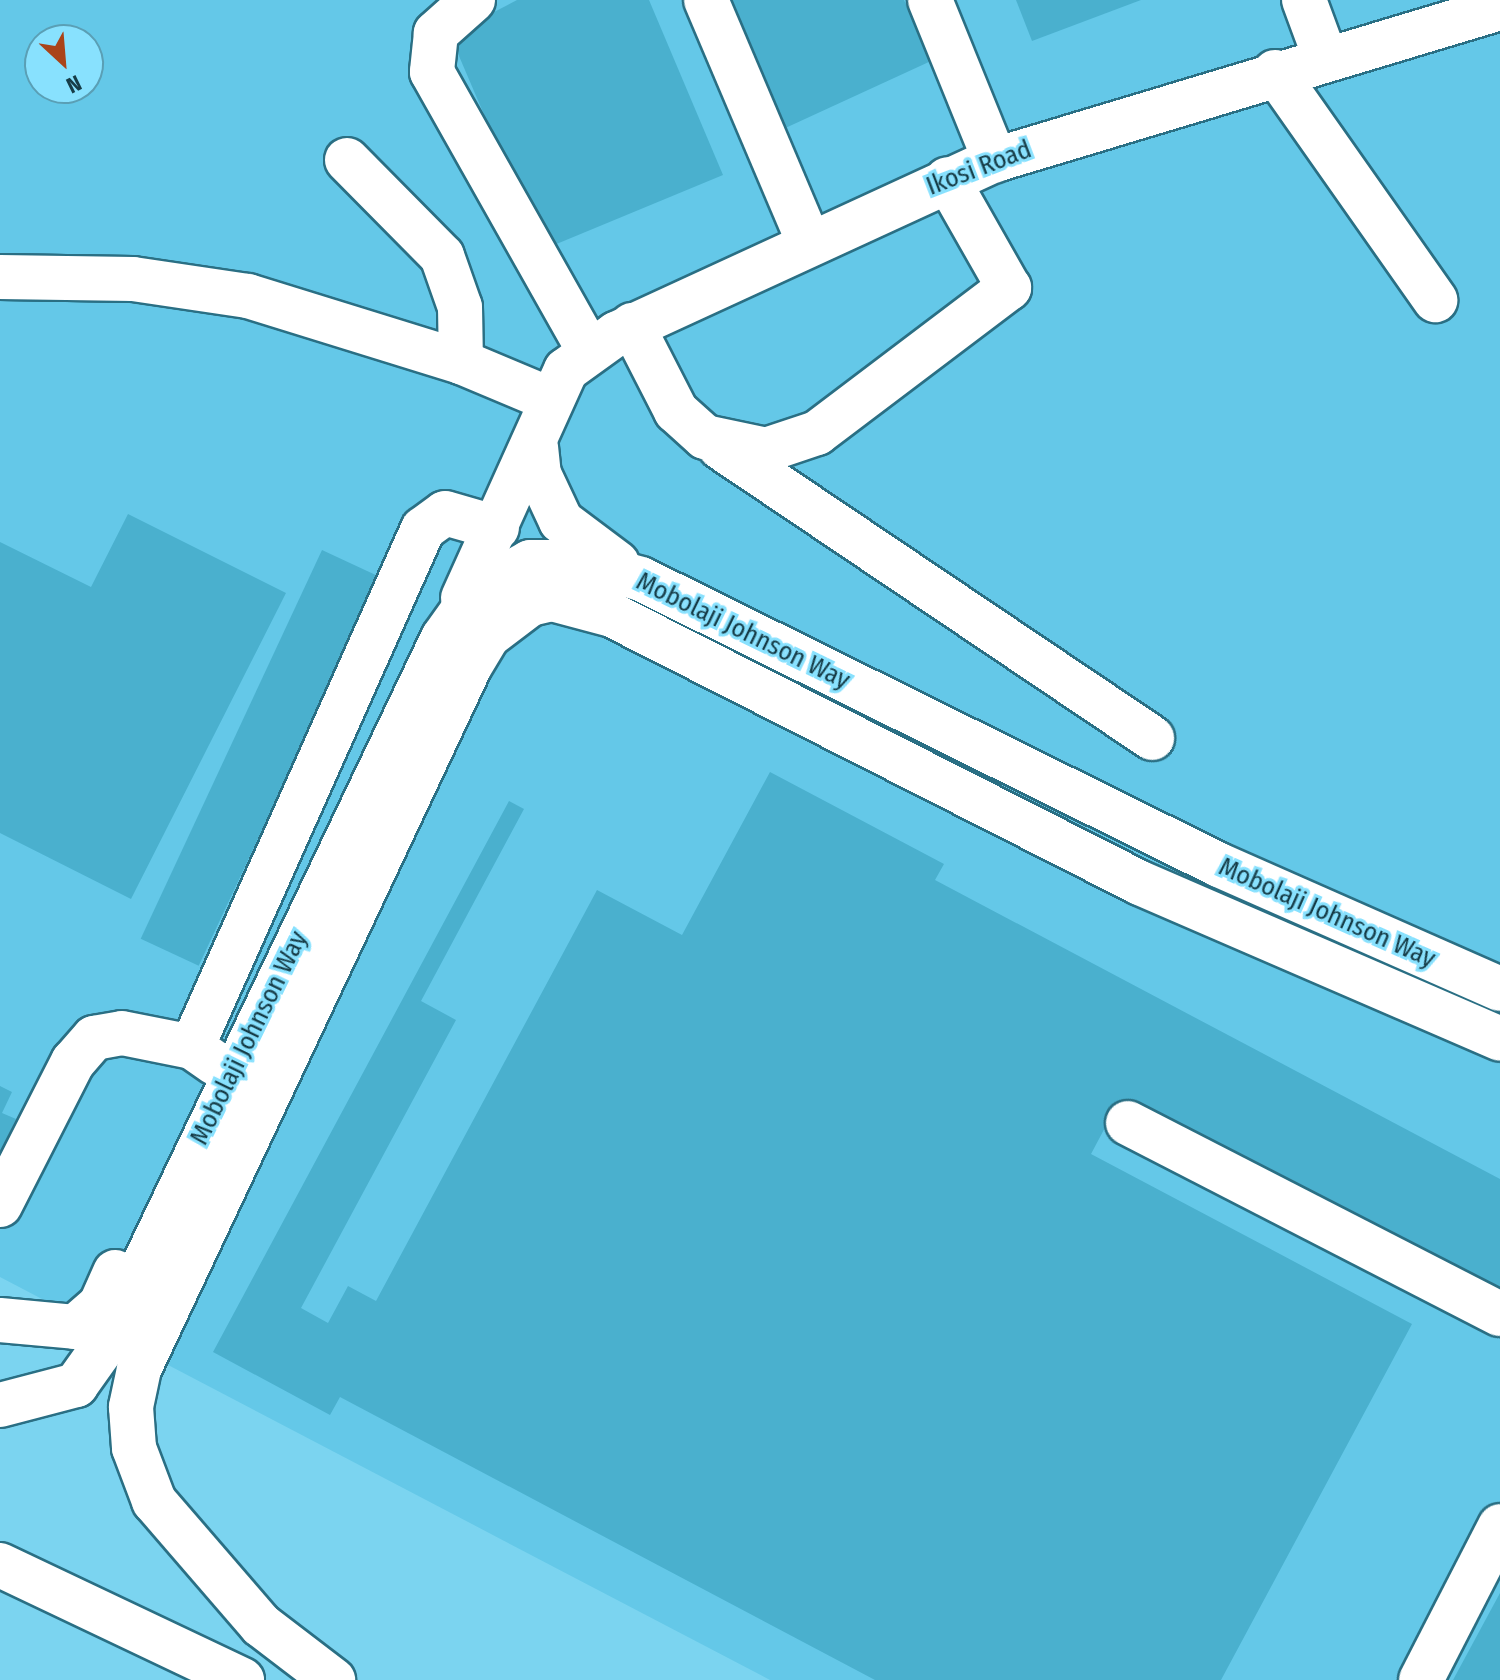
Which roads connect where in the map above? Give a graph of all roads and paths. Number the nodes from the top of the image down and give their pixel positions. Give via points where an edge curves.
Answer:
1 (473, 0) edge
2 (706, 0) edge
3 (930, 0) edge
4 (1304, 0) edge
5 (1500, 8) edge
6 (1325, 57) junction
7 (1275, 72) junction
8 (347, 160) dead end
9 (995, 160) junction
10 (947, 179) junction
11 (808, 240) junction
12 (0, 277) edge
13 (1435, 300) dead end
14 (632, 325) junction
15 (589, 351) junction
16 (461, 362) junction
17 (549, 399) junction
18 (705, 437) junction
19 (536, 447) junction
20 (497, 528) junction
21 (566, 561) junction
22 (483, 599) junction
23 (1152, 738) dead end
24 (1500, 989) edge
25 (1500, 1039) edge
26 (192, 1047) junction
27 (233, 1068) junction
28 (1128, 1123) dead end
29 (0, 1205) edge
30 (120, 1260) dead end
31 (1500, 1314) edge
32 (0, 1320) edge
33 (0, 1405) edge
34 (1500, 1526) edge
35 (0, 1565) edge
36 (242, 1680) edge
37 (333, 1680) edge
38 (1421, 1680) edge

1 - 15 main road via 436,33 432,72
2 - 11 main road
3 - 9 main road
4 - 6 main road
5 - 6 main road, Ikosi Road
6 - 7 main road, Ikosi Road
7 - 9 main road, Ikosi Road
7 - 13 main road
8 - 16 main road via 442,256 460,307
9 - 10 main road, Ikosi Road
10 - 11 main road, Ikosi Road
10 - 18 main road via 1009,288 817,433 766,450
11 - 14 main road, Ikosi Road
12 - 16 main road via 133,279 233,293
14 - 15 main road, Ikosi Road
14 - 18 main road via 676,411
15 - 17 main road, Ikosi Road via 566,370
16 - 17 main road
17 - 19 main road, Ikosi Road
18 - 23 main road
19 - 20 main road, Ikosi Road
19 - 21 main road
20 - 22 main road, Ikosi Road
20 - 26 main road via 445,513 423,529
21 - 22 main road, Mobolaji Johnson Way via 530,604
21 - 24 main road, Mobolaji Johnson Way via 641,579 1219,865
21 - 25 main road, Mobolaji Johnson Way via 659,637 1140,883
22 - 27 main road, Mobolaji Johnson Way via 443,638
22 - 37 main road, Mobolaji Johnson Way via 470,666 139,1369 131,1407 134,1448 154,1501 261,1625
26 - 27 main road
26 - 29 main road via 107,1032 85,1045
27 - 33 main road, Mobolaji Johnson Way via 108,1340 76,1385
28 - 31 main road
30 - 32 main road via 101,1304 75,1327
34 - 38 main road
35 - 36 main road

